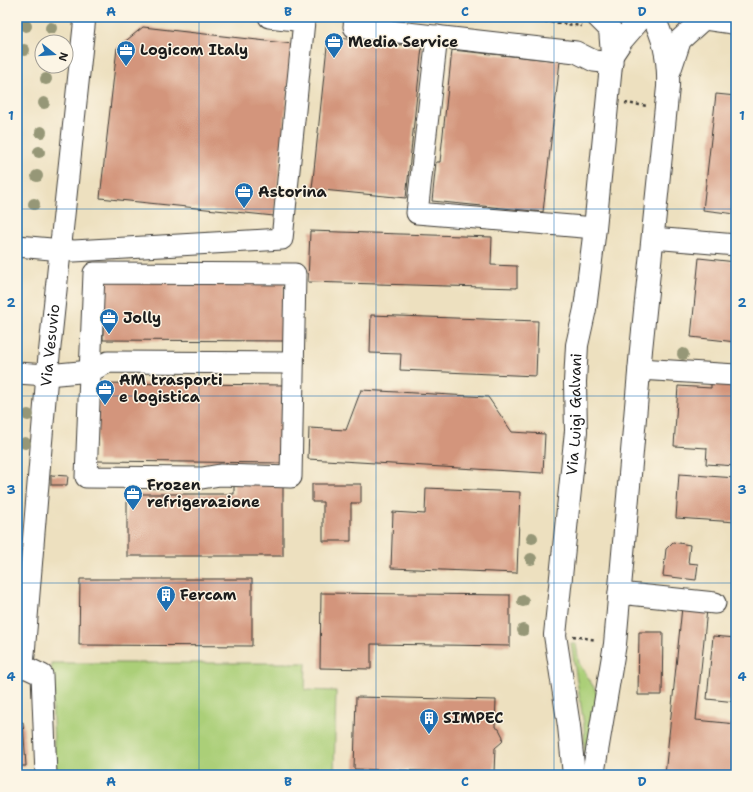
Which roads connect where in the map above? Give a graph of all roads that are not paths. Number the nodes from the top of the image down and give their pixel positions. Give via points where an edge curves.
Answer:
1 (85, 17) edge
2 (269, 17) edge
3 (355, 17) edge
4 (598, 17) edge
5 (642, 17) edge
6 (653, 17) edge
7 (699, 18) edge
8 (736, 23) edge
9 (437, 36) junction
10 (612, 59) junction
11 (668, 75) junction
12 (595, 228) junction
13 (652, 238) junction
14 (736, 245) edge
15 (17, 246) edge
16 (60, 249) junction
17 (293, 363) junction
18 (639, 369) junction
19 (91, 371) junction
20 (17, 373) edge
21 (47, 375) junction
22 (736, 375) edge
23 (619, 593) junction
24 (715, 603) dead end
25 (20, 668) edge
26 (46, 775) edge
27 (574, 775) edge
28 (593, 775) edge

1 - 16 street, Via Vesuvio
2 - 16 street via 304,22 282,239 74,251
3 - 9 street via 354,27
4 - 10 main road, Via Luigi Galvani via 610,29
5 - 10 main road, Via Luigi Galvani via 622,40
6 - 11 main road via 664,42
7 - 8 main road
7 - 11 main road via 680,40
9 - 10 street via 576,52 594,61
9 - 12 street via 417,212
10 - 12 main road, Via Luigi Galvani
11 - 13 main road
12 - 27 main road, Via Luigi Galvani via 585,309 577,345 576,431 555,635
13 - 14 street
13 - 18 main road
15 - 16 street
16 - 21 street, Via Vesuvio
17 - 19 street via 108,362
17 - 19 street via 295,274 94,273
17 - 19 street via 291,477 86,477
18 - 22 street
18 - 23 main road
19 - 21 street
20 - 21 street
21 - 25 street, Via Vesuvio
23 - 24 street
23 - 28 main road via 615,644
25 - 26 street via 42,675

